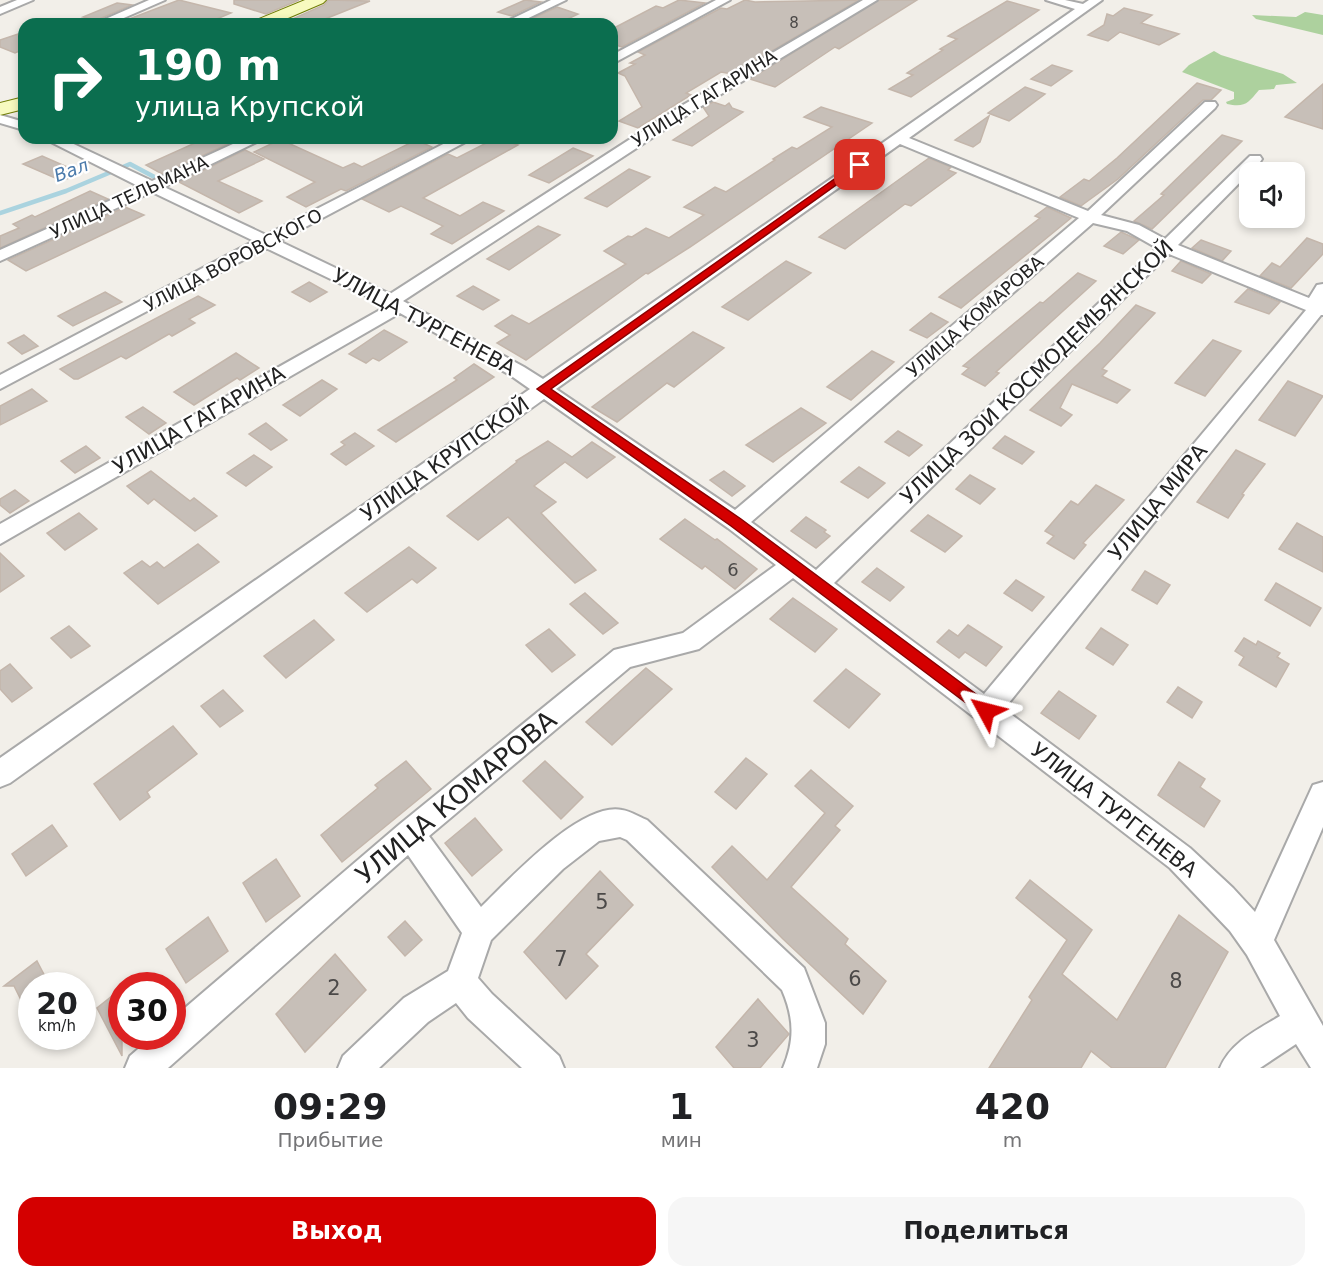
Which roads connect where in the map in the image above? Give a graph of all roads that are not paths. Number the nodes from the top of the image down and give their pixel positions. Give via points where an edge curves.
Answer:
1 (27, 0) edge
2 (159, 0) edge
3 (318, 0) edge
4 (560, 0) edge
5 (724, 0) edge
6 (871, 0) edge
7 (1052, 0) edge
8 (1090, 4) edge
9 (0, 11) edge
10 (115, 18) edge
11 (274, 18) edge
12 (520, 18) edge
13 (618, 57) edge
14 (18, 104) edge
15 (1210, 105) dead end
16 (0, 109) edge
17 (0, 119) edge
18 (18, 124) edge
19 (897, 138) junction
20 (63, 144) edge
21 (245, 144) edge
22 (454, 144) edge
23 (1255, 159) dead end
24 (152, 186) junction
25 (1090, 217) junction
26 (268, 241) junction
27 (1167, 247) junction
28 (0, 256) edge
29 (1321, 303) edge
30 (395, 304) junction
31 (0, 383) edge
32 (543, 389) junction
33 (736, 522) junction
34 (0, 535) edge
35 (793, 564) junction
36 (818, 583) junction
37 (986, 711) junction
38 (0, 774) edge
39 (1323, 795) edge
40 (410, 834) junction
41 (479, 930) junction
42 (1257, 942) junction
43 (460, 982) junction
44 (1300, 1022) junction
45 (1323, 1056) edge
46 (142, 1068) edge
47 (355, 1068) edge
48 (547, 1068) edge
49 (800, 1068) edge
50 (1237, 1068) edge

1 - 9 street
2 - 10 street
3 - 11 street
4 - 12 street
5 - 13 street
6 - 30 street, УЛИЦА ГАГАРИНА via 788,45 636,140
7 - 8 street
8 - 19 street, УЛИЦА КРУПСКОЙ
14 - 16 street
15 - 25 street, УЛИЦА КОМАРОВА
17 - 18 street
19 - 25 street
19 - 32 street, УЛИЦА КРУПСКОЙ
20 - 24 street, УЛИЦА ТУРГЕНЕВА
21 - 24 street, УЛИЦА ТЕЛЬМАНА
22 - 26 street, УЛИЦА ВОРОВСКОГО
23 - 27 street, УЛИЦА ЗОИ КОСМОДЕМЬЯНСКОЙ
24 - 26 street, УЛИЦА ТУРГЕНЕВА
24 - 28 street, УЛИЦА ТЕЛЬМАНА
25 - 27 street via 1133,228
25 - 33 street, УЛИЦА КОМАРОВА
26 - 30 street, УЛИЦА ТУРГЕНЕВА
26 - 31 street, УЛИЦА ВОРОВСКОГО
27 - 29 street
27 - 36 street, УЛИЦА ЗОИ КОСМОДЕМЬЯНСКОЙ
29 - 37 street, УЛИЦА МИРА
30 - 32 street, УЛИЦА ТУРГЕНЕВА
30 - 34 street, УЛИЦА ГАГАРИНА
32 - 33 street, УЛИЦА ТУРГЕНЕВА
32 - 38 street, УЛИЦА КРУПСКОЙ
33 - 35 street, УЛИЦА ТУРГЕНЕВА
35 - 36 street, УЛИЦА ТУРГЕНЕВА
35 - 40 street, УЛИЦА КОМАРОВА via 690,642 623,658
36 - 37 street, УЛИЦА ТУРГЕНЕВА
37 - 42 street, УЛИЦА ТУРГЕНЕВА via 1180,858 1232,908
39 - 42 street
40 - 41 street
40 - 46 street, УЛИЦА КОМАРОВА
41 - 43 street
41 - 49 street via 553,859 592,828 620,823 637,831 793,979 808,1011 810,1027
42 - 44 street, УЛИЦА ТУРГЕНЕВА
43 - 47 street via 416,1010
43 - 48 street via 480,1006
44 - 45 street, УЛИЦА ТУРГЕНЕВА
44 - 50 street via 1249,1055

